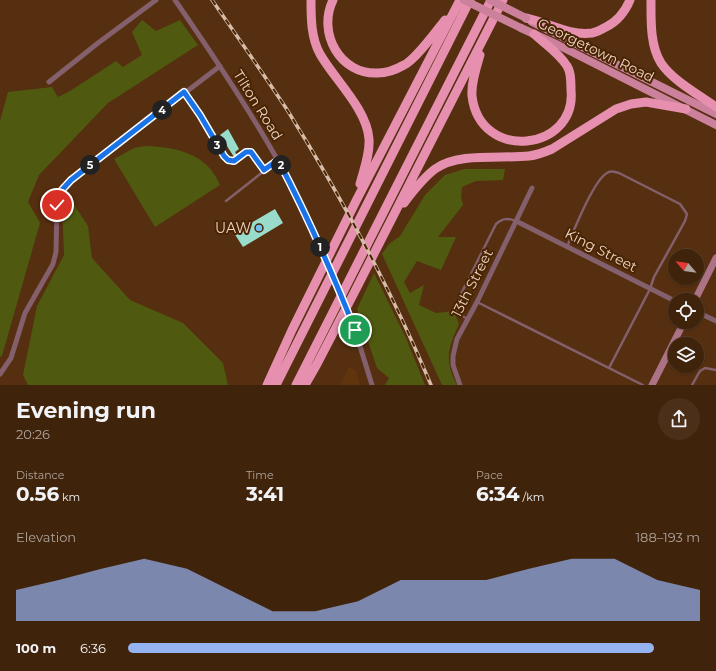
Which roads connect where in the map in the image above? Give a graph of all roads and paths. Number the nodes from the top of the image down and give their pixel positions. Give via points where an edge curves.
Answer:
1 (156, 0) edge
2 (175, 0) edge
3 (311, 0) edge
4 (332, 0) edge
5 (470, 0) edge
6 (490, 0) edge
7 (503, 0) edge
8 (630, 0) edge
9 (651, 0) edge
10 (460, 2) edge
11 (526, 18) junction
12 (486, 34) junction
13 (534, 34) junction
14 (220, 66) junction
15 (49, 82) dead end
16 (184, 92) junction
17 (716, 107) edge
18 (686, 109) junction
19 (716, 114) edge
20 (716, 125) edge
21 (278, 160) junction
22 (264, 170) junction
23 (532, 188) dead end
24 (226, 201) dead end
25 (356, 201) junction
26 (516, 221) junction
27 (386, 229) junction
28 (567, 247) junction
29 (716, 258) edge
30 (716, 265) edge
31 (706, 278) junction
32 (650, 289) junction
33 (698, 293) edge
34 (668, 298) edge
35 (477, 302) junction
36 (704, 315) edge
37 (468, 319) junction
38 (716, 321) edge
39 (680, 329) edge
40 (609, 368) junction
41 (716, 370) edge
42 (0, 374) edge
43 (267, 385) edge
44 (276, 385) edge
45 (296, 385) edge
46 (305, 385) edge
47 (372, 385) edge
48 (460, 385) edge
49 (643, 385) edge
50 (652, 385) edge
51 (692, 385) edge

1 - 15 street
2 - 14 street, Tilton Road
3 - 25 highway via 314,40 320,54 364,120 369,138 369,153
4 - 10 highway via 327,22 329,40 338,54 350,65 364,72 379,74 406,64
5 - 44 highway
6 - 11 main road, Georgetown Road, bridge
6 - 45 highway
7 - 12 highway
8 - 11 highway via 626,9 613,23 593,33 576,33
9 - 17 highway via 653,40 661,63 678,81
10 - 13 main road, Georgetown Road, bridge
10 - 25 highway
11 - 19 main road, Georgetown Road
12 - 13 highway via 474,78 472,95 476,112 484,126 495,134 510,141 523,142 538,140 551,133 562,123 572,98 567,66
12 - 27 highway
13 - 18 main road, Georgetown Road
14 - 16 street
14 - 21 street, Tilton Road
16 - 22 lane via 228,160 234,161 246,152 251,152
16 - 42 street via 71,180 60,192 53,264 26,313 11,358
18 - 20 main road, Georgetown Road
18 - 27 highway via 646,102 631,104 616,109 552,150 530,156 450,162 436,168 418,185
21 - 22 lane
21 - 47 street, Tilton Road, bridge via 337,284
22 - 24 lane
23 - 26 street, 13th Street
25 - 43 highway
26 - 28 street, King Street
26 - 35 street, 13th Street
26 - 37 lane via 502,219 496,224 460,296 456,310
27 - 46 highway
28 - 32 street, King Street
28 - 32 lane via 577,220 598,183 606,173 619,173 680,204 687,214
29 - 31 street
30 - 31 street
31 - 33 street
32 - 34 street, King Street
32 - 40 lane
35 - 37 street, 13th Street
35 - 40 lane
36 - 38 street
37 - 48 street, 13th Street via 457,339 453,356 453,365
39 - 50 street
40 - 49 lane
41 - 51 lane via 705,368 700,371

